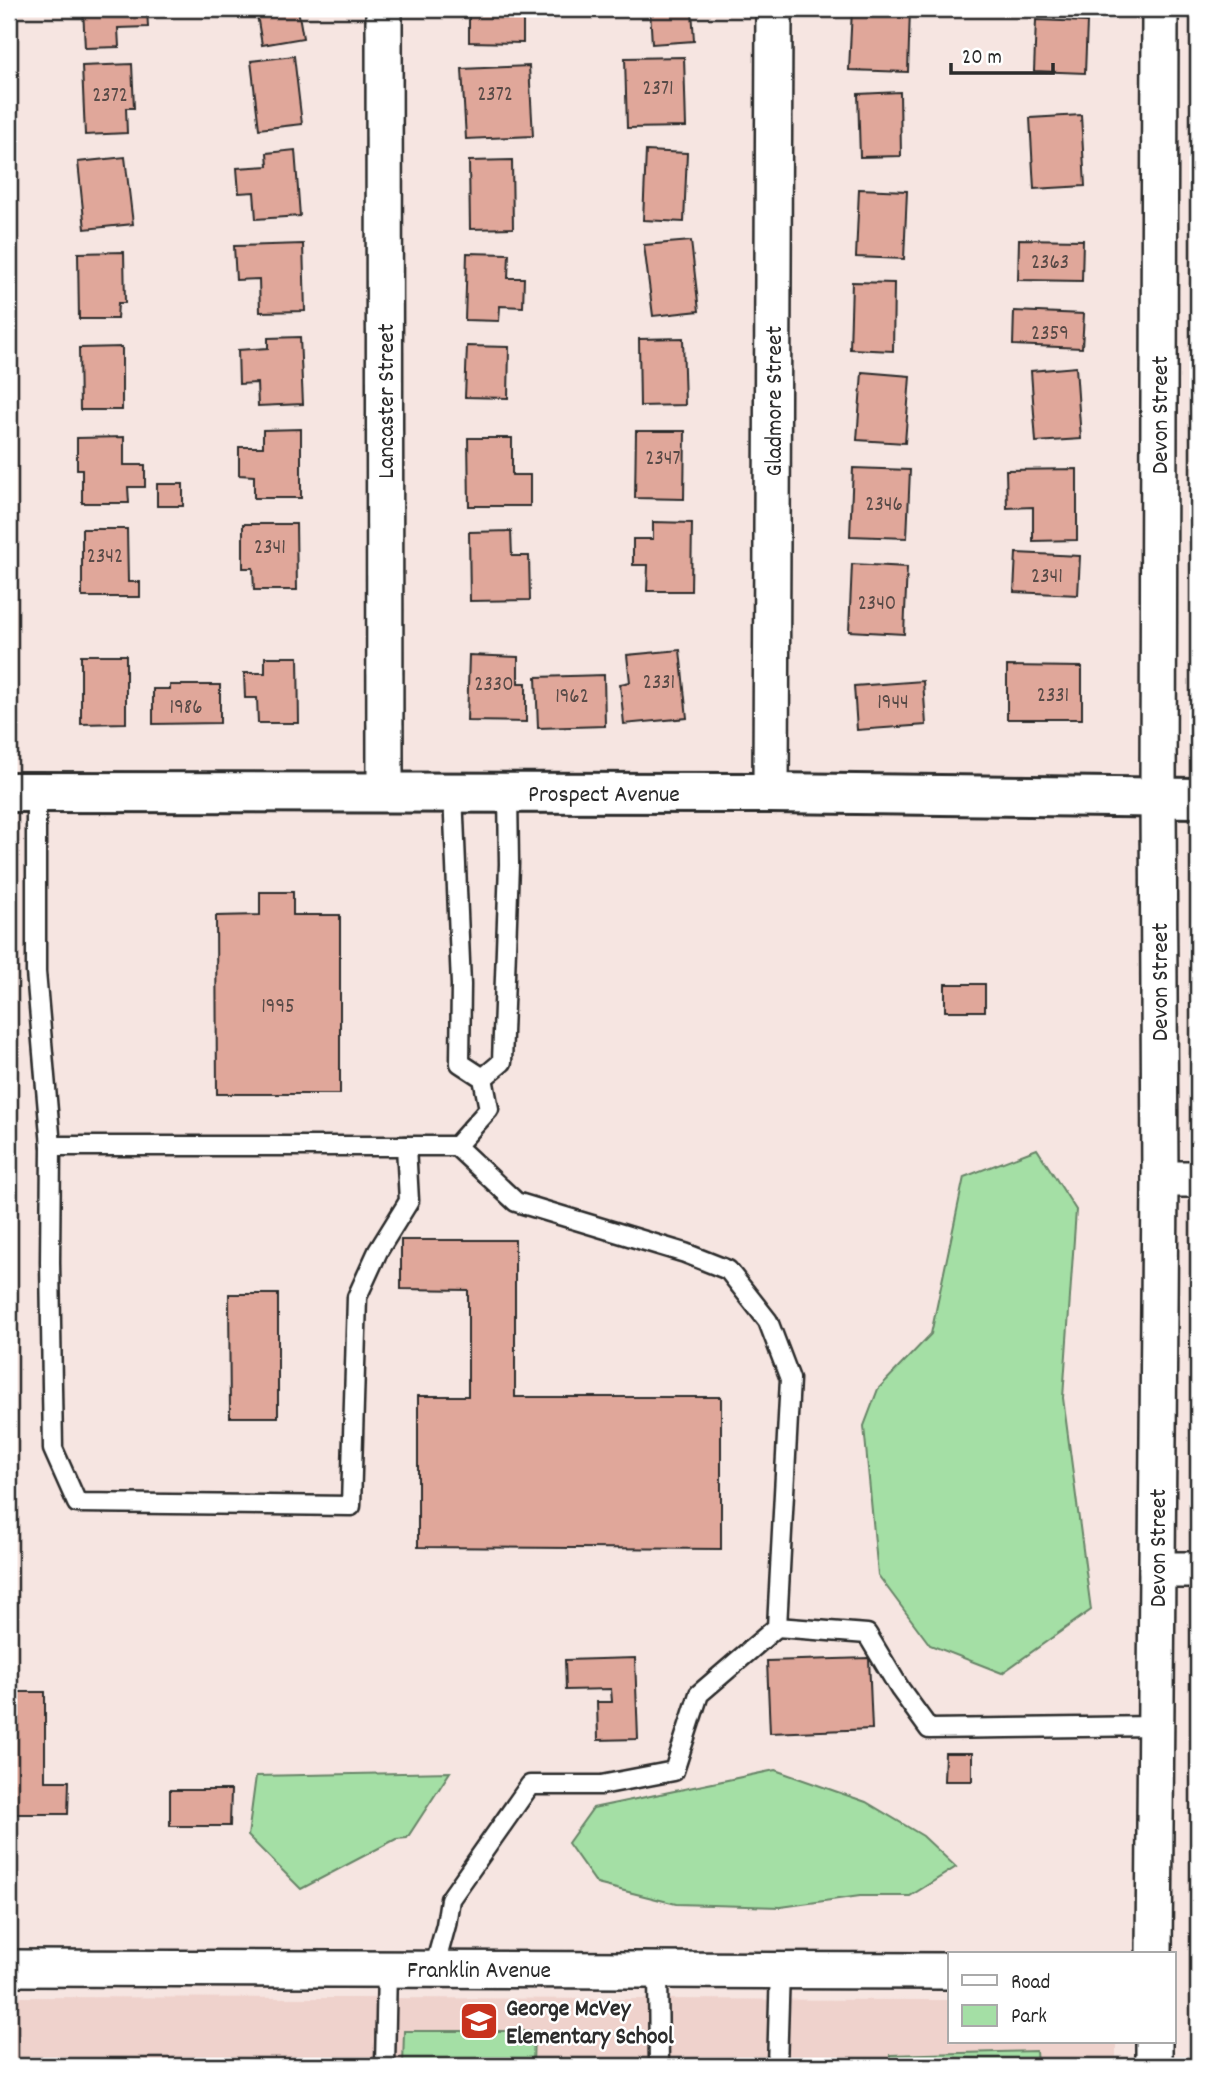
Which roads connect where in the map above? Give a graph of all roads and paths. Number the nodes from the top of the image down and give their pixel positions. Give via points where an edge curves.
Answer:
1 (384, 9) edge
2 (774, 9) edge
3 (1160, 9) edge
4 (23, 792) edge
5 (385, 793) junction
6 (453, 793) junction
7 (508, 793) junction
8 (771, 793) junction
9 (1158, 798) junction
10 (1198, 798) edge
11 (483, 1077) junction
12 (51, 1146) junction
13 (406, 1146) junction
14 (456, 1146) junction
15 (1160, 1179) junction
16 (1198, 1180) edge
17 (1157, 1570) junction
18 (1198, 1570) edge
19 (777, 1627) junction
20 (1156, 1726) junction
21 (1154, 1952) edge
22 (9, 1968) edge
23 (387, 1969) junction
24 (434, 1969) junction
25 (658, 1970) junction
26 (780, 1970) junction
27 (948, 1971) edge
28 (1154, 2044) edge
29 (385, 2066) edge
30 (659, 2066) edge
31 (778, 2066) edge
32 (1154, 2066) edge

1 - 5 street, Lancaster Street
2 - 8 street, Gladmore Street
3 - 9 street, Devon Street
4 - 5 street, Prospect Avenue
4 - 12 lane
5 - 6 street, Prospect Avenue
6 - 7 street, Prospect Avenue
6 - 11 lane via 460,1063
7 - 8 street, Prospect Avenue
7 - 11 lane via 502,1062
8 - 9 street, Prospect Avenue
9 - 10 street, Prospect Avenue
9 - 15 street, Devon Street
11 - 14 lane via 489,1109
12 - 13 lane
12 - 13 lane via 53,1449 77,1503 338,1506 351,1506 357,1297 377,1251 410,1201
13 - 14 lane
14 - 19 lane via 516,1202 729,1270 768,1321 789,1379
15 - 16 street
15 - 17 street, Devon Street
17 - 18 street
17 - 20 street, Devon Street
19 - 20 lane via 867,1634 929,1729
19 - 24 lane via 699,1694 674,1771 601,1785 530,1785 450,1899
20 - 21 street, Devon Street
22 - 23 street, Franklin Avenue
23 - 24 street, Franklin Avenue
23 - 29 lane
24 - 25 street, Franklin Avenue
25 - 26 street, Franklin Avenue
25 - 30 lane
26 - 27 street, Franklin Avenue
26 - 31 lane
28 - 32 street

